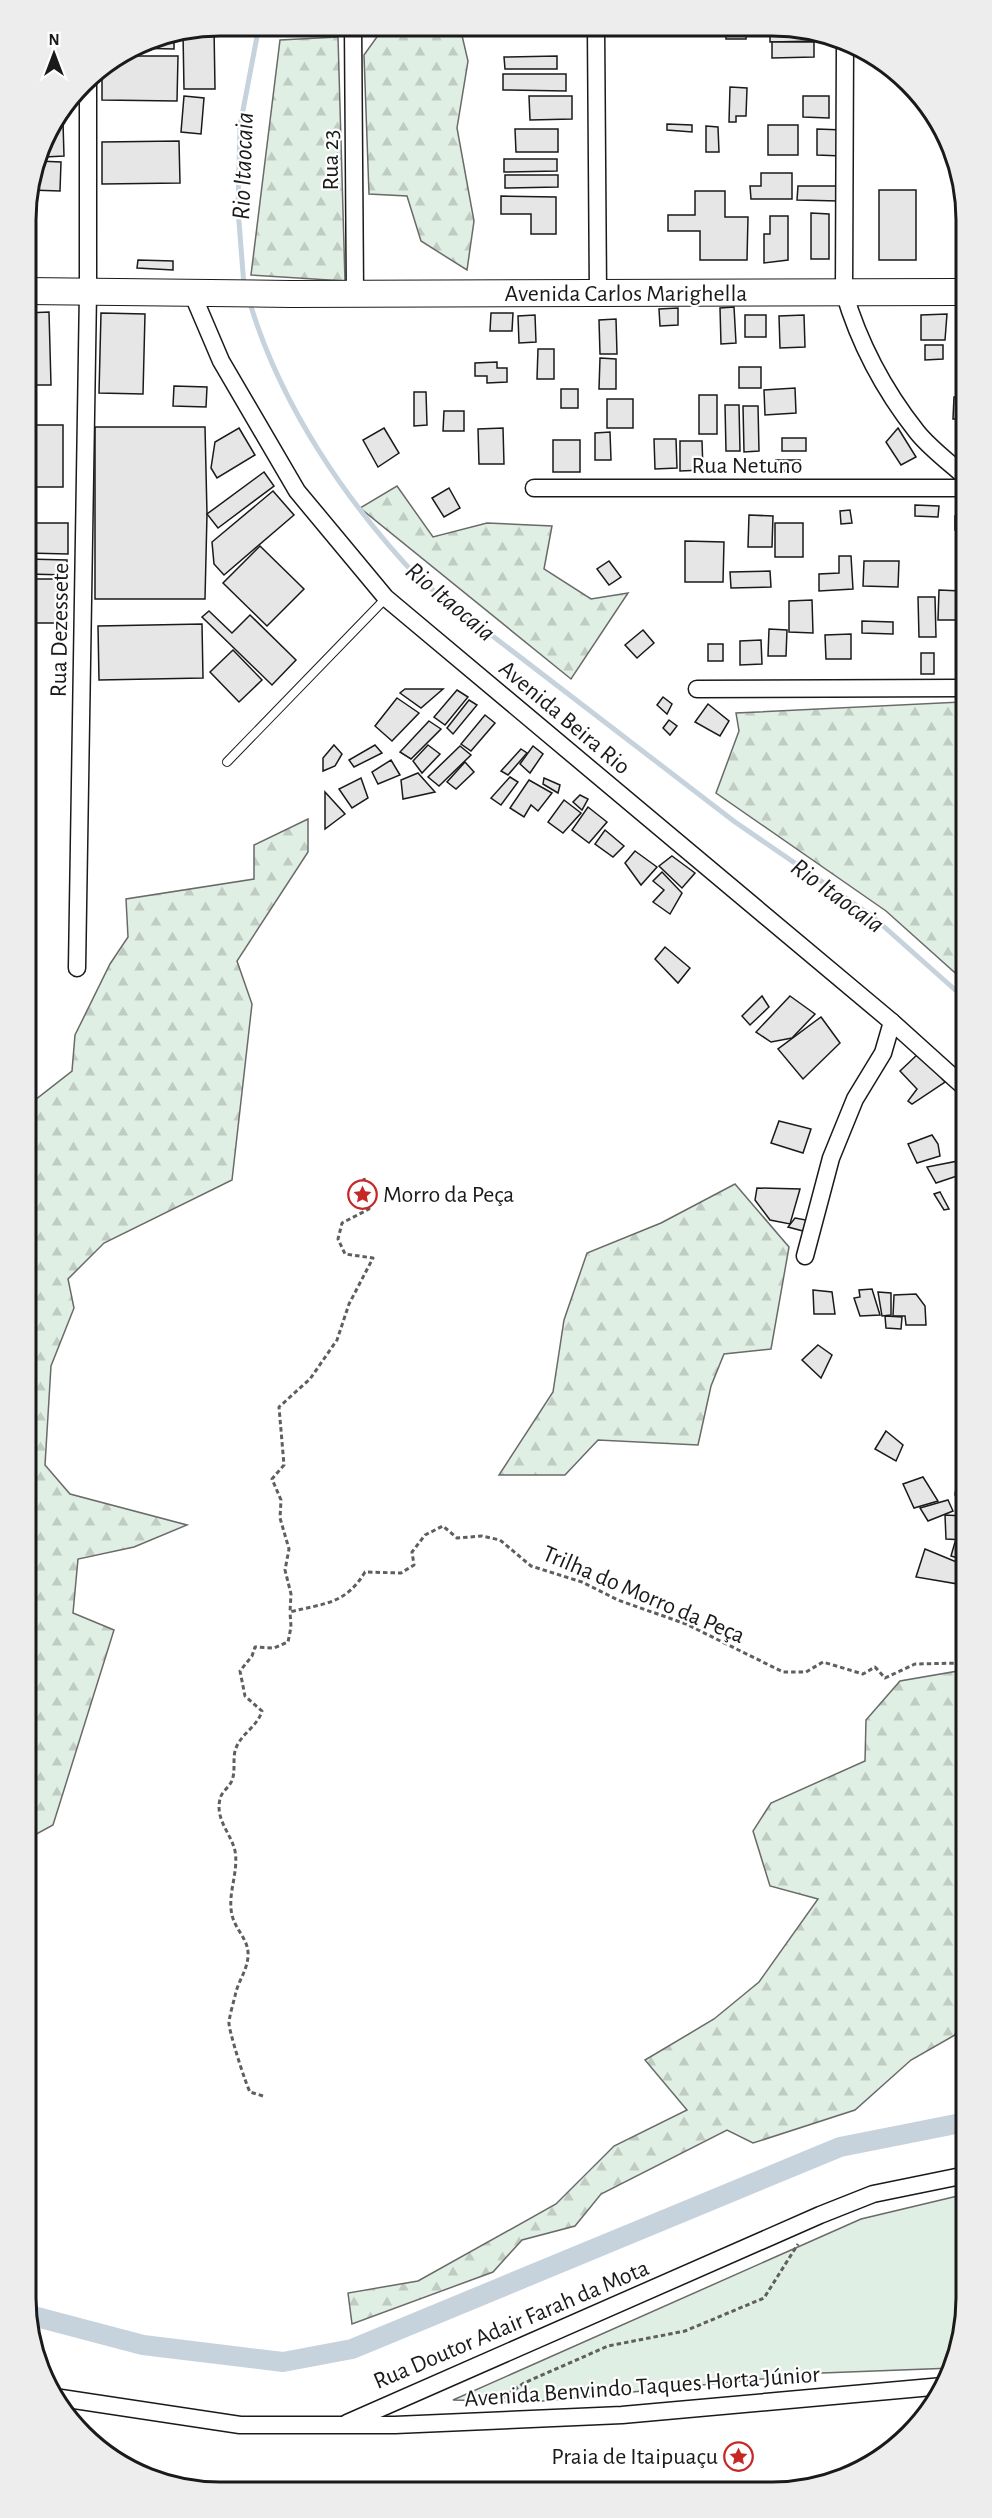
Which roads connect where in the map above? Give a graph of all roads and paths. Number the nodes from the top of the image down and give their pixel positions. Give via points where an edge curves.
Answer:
1 (353, 36) edge
2 (596, 36) edge
3 (845, 51) edge
4 (88, 92) edge
5 (36, 291) edge
6 (88, 292) junction
7 (844, 292) junction
8 (956, 292) edge
9 (203, 293) junction
10 (355, 294) junction
11 (598, 294) junction
12 (956, 468) edge
13 (534, 488) dead end
14 (956, 488) edge
15 (386, 598) junction
16 (697, 688) dead end
17 (956, 688) edge
18 (227, 762) dead end
19 (77, 968) dead end
20 (892, 1022) junction
21 (956, 1080) edge
22 (364, 1178) dead end
23 (805, 1256) dead end
24 (290, 1612) junction
25 (956, 1663) edge
26 (263, 2096) dead end
27 (956, 2177) edge
28 (820, 2215) junction
29 (933, 2387) edge
30 (67, 2399) edge
31 (344, 2424) junction
32 (465, 2424) junction

1 - 10 street, Rua 23
2 - 11 street
3 - 7 street
4 - 6 street, Rua Dezessete
5 - 6 main road, Avenida Carlos Marighella
6 - 9 main road, Avenida Carlos Marighella
6 - 19 street, Rua Dezessete
7 - 8 main road, Avenida Carlos Marighella
7 - 11 main road, Avenida Carlos Marighella
7 - 12 street via 855,330 872,366 917,433
9 - 10 main road, Avenida Carlos Marighella
9 - 15 street, Avenida Beira Rio via 221,361 297,491
10 - 11 main road, Avenida Carlos Marighella
13 - 14 street, Rua Netuno
15 - 18 lane
15 - 20 street, Avenida Beira Rio
16 - 17 street
20 - 21 street, Avenida Beira Rio
20 - 23 street via 883,1053 855,1099 831,1158
22 - 24 path via 369,1209 342,1223 338,1239 345,1254 373,1258 349,1304 337,1340 310,1378 279,1407 284,1465 272,1479 289,1550 285,1570 291,1594
24 - 25 path, Trilha do Morro da Peça via 333,1603 356,1587 366,1572 401,1573 414,1565 412,1552 425,1535 443,1526 457,1538 482,1536 500,1540 531,1566 686,1624 783,1672 806,1672 823,1662 863,1674 875,1667 885,1678 915,1664
24 - 26 path via 288,1642 274,1648 255,1647 240,1671 244,1696 262,1711 259,1721 236,1748 232,1780 220,1798 220,1818 237,1862 231,1913 247,1943 248,1956 235,1994 230,2029 244,2081 250,2092
27 - 28 street, Rua Doutor Adair Farah da Mota via 873,2194
28 - 31 street, Rua Doutor Adair Farah da Mota
28 - 32 path via 764,2298 685,2331 608,2346 524,2383
29 - 32 street, Avenida Benvindo Taques Horta Júnior via 622,2415
30 - 31 street, Rua Doutor Adair Farah da Mota via 240,2425
31 - 32 street, Avenida Benvindo Taques Horta Júnior

